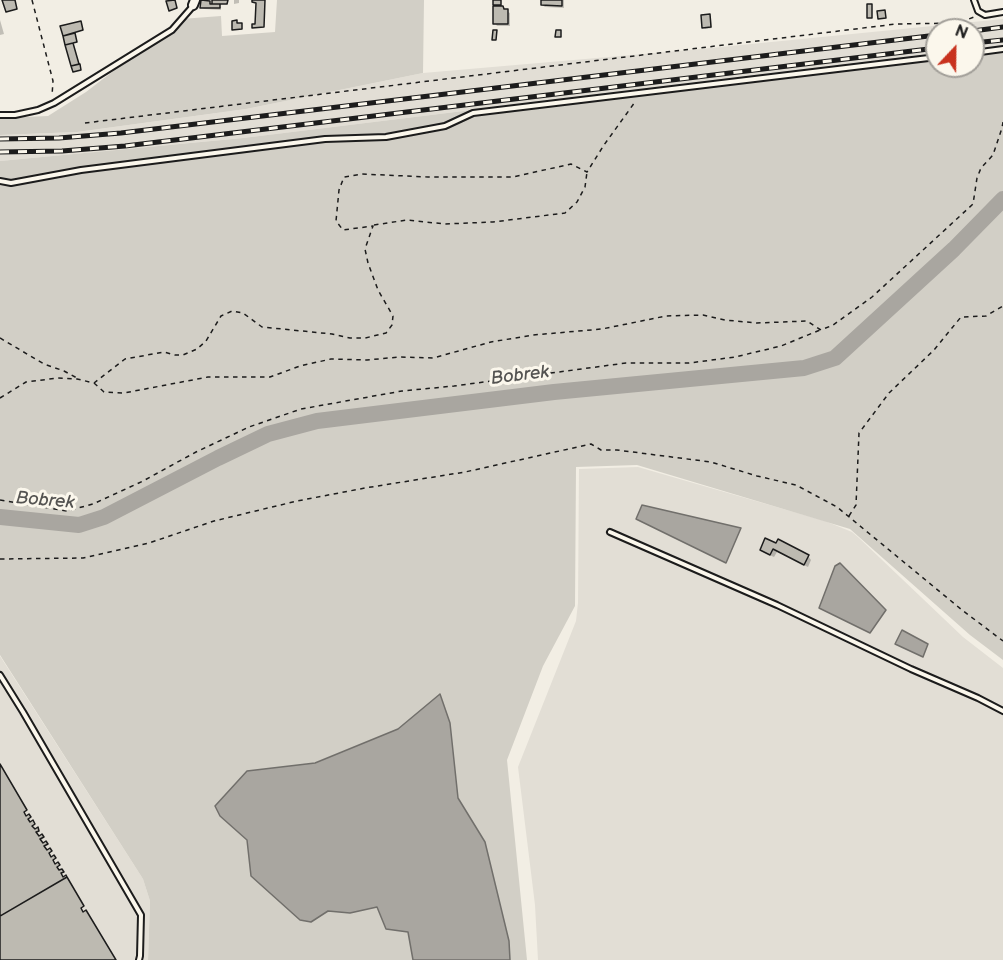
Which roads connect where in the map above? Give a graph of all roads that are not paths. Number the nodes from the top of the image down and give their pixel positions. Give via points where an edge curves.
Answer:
1 (974, 0) edge
2 (194, 3) edge
3 (1003, 12) edge
4 (1003, 49) edge
5 (985, 51) edge
6 (925, 58) edge
7 (0, 114) edge
8 (0, 181) edge
9 (610, 532) dead end
10 (0, 675) edge
11 (1003, 711) edge
12 (139, 960) edge

1 - 3 lane via 978,11 985,15
2 - 7 lane via 172,30 54,103 15,115
4 - 5 lane
6 - 8 lane via 472,113 445,126 386,136 325,139 81,170 11,183
9 - 11 lane
10 - 12 lane via 141,915

